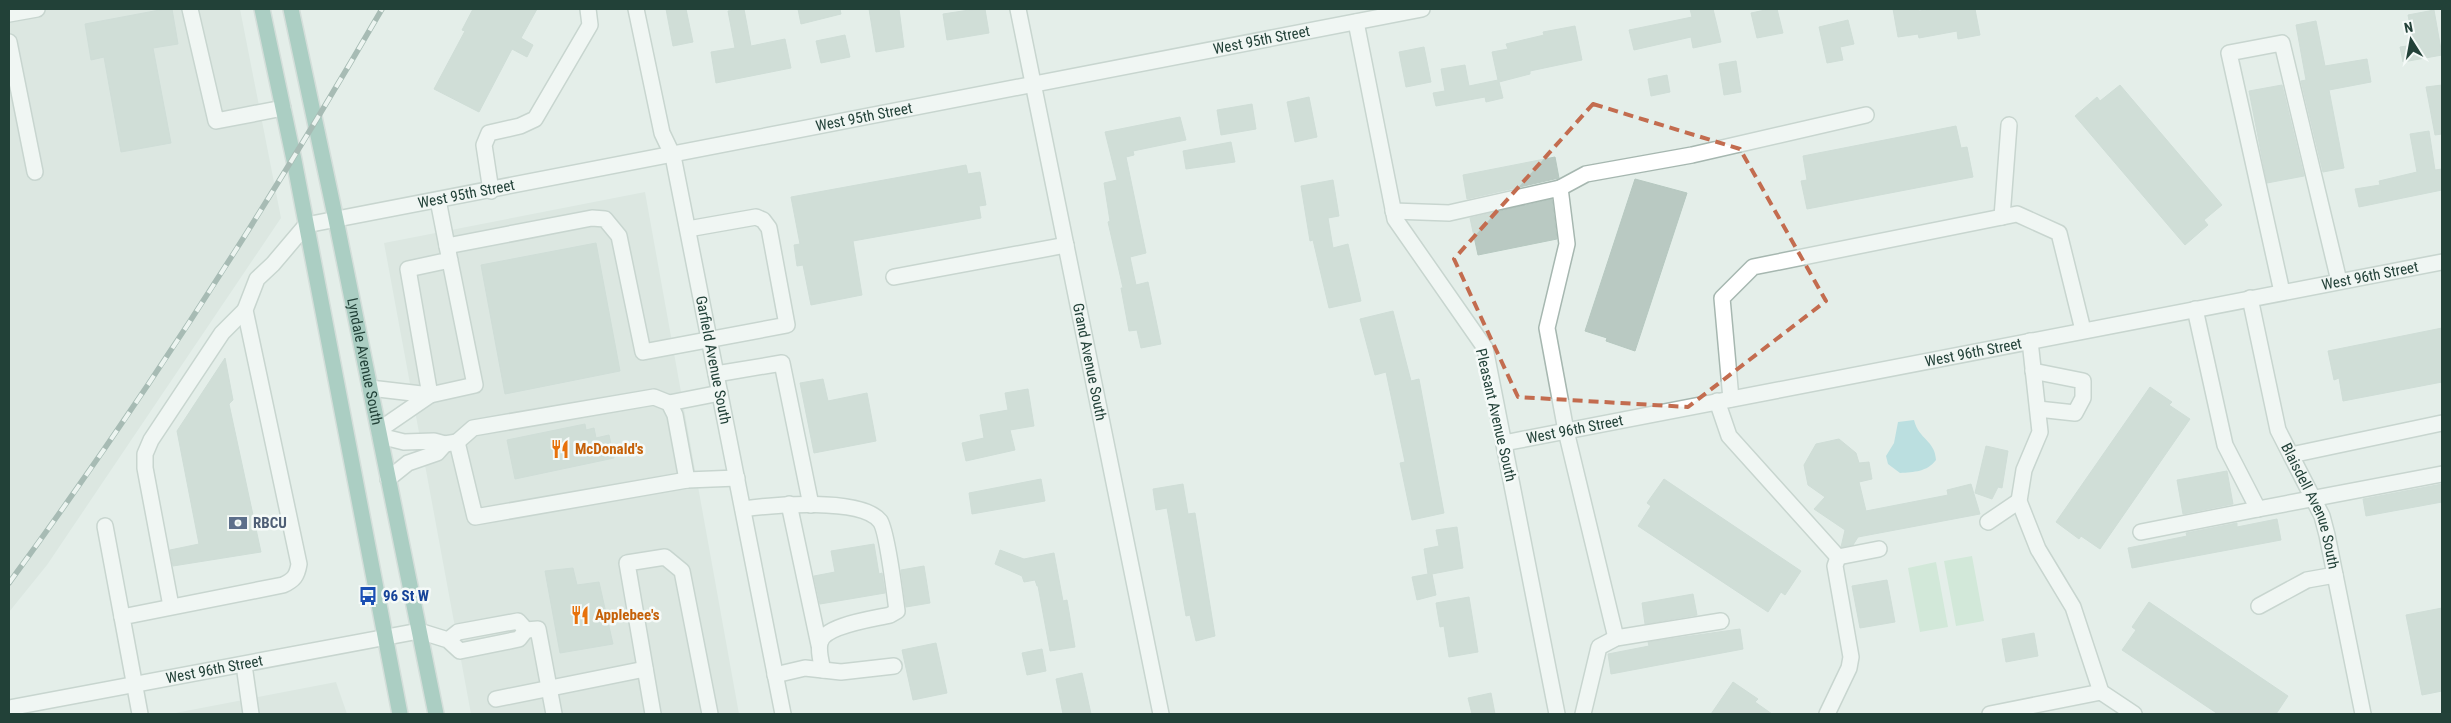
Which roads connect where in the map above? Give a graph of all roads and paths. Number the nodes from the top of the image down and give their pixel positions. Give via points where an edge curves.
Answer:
1 (37, 9) edge
2 (190, 9) edge
3 (262, 9) edge
4 (291, 9) edge
5 (588, 9) edge
6 (636, 9) edge
7 (1018, 9) edge
8 (1422, 9) edge
9 (9, 14) edge
10 (1356, 22) junction
11 (9, 42) edge
12 (1033, 83) junction
13 (283, 108) junction
14 (1866, 115) dead end
15 (2009, 125) dead end
16 (673, 156) junction
17 (35, 172) dead end
18 (1560, 188) junction
19 (491, 190) junction
20 (438, 200) junction
21 (1393, 211) junction
22 (2002, 217) junction
23 (336, 220) junction
24 (306, 226) junction
25 (688, 229) junction
26 (1066, 245) junction
27 (449, 253) junction
28 (2442, 262) edge
29 (894, 278) dead end
30 (2339, 281) junction
31 (2282, 292) junction
32 (2250, 298) junction
33 (2195, 309) junction
34 (245, 310) junction
35 (2083, 330) junction
36 (709, 339) junction
37 (2030, 341) junction
38 (2033, 371) junction
39 (716, 374) junction
40 (370, 388) junction
41 (720, 393) junction
42 (430, 395) junction
43 (1724, 400) junction
44 (669, 403) junction
45 (2038, 409) junction
46 (2442, 423) edge
47 (1566, 431) junction
48 (379, 433) junction
49 (451, 443) junction
50 (1504, 443) junction
51 (2291, 455) junction
52 (2442, 474) edge
53 (736, 478) junction
54 (388, 479) junction
55 (687, 480) junction
56 (2313, 499) junction
57 (2019, 501) junction
58 (789, 504) junction
59 (811, 505) junction
60 (743, 509) junction
61 (2258, 510) junction
62 (1988, 522) dead end
63 (105, 526) dead end
64 (2141, 532) dead end
65 (1879, 549) dead end
66 (1838, 557) junction
67 (2335, 575) junction
68 (171, 606) junction
69 (2259, 606) dead end
70 (122, 617) junction
71 (1721, 622) dead end
72 (419, 631) junction
73 (385, 638) junction
74 (1616, 638) junction
75 (819, 645) junction
76 (244, 665) junction
77 (894, 666) dead end
78 (645, 669) junction
79 (822, 670) junction
80 (775, 675) junction
81 (135, 685) junction
82 (549, 688) junction
83 (2100, 692) junction
84 (496, 699) dead end
85 (9, 708) edge
86 (51, 708) edge
87 (140, 714) edge
88 (250, 714) edge
89 (400, 714) edge
90 (436, 714) edge
91 (554, 714) edge
92 (653, 714) edge
93 (710, 714) edge
94 (783, 714) edge
95 (1161, 714) edge
96 (1557, 714) edge
97 (1583, 714) edge
98 (1827, 714) edge
99 (1990, 714) edge
100 (2134, 714) edge
101 (2363, 714) edge

1 - 9 street
2 - 13 street via 216,120
3 - 13 main road
4 - 23 main road, Lyndale Avenue South
5 - 19 street via 590,25 536,119 489,133 484,145
6 - 16 street, Garfield Avenue South via 662,133
7 - 12 street, Grand Avenue South
8 - 10 street, West 95th Street
10 - 12 street, West 95th Street
10 - 21 street, Pleasant Avenue South
11 - 17 street
12 - 16 street, West 95th Street
12 - 26 street, Grand Avenue South
13 - 24 main road
14 - 18 street via 1692,155 1586,174
15 - 22 street
16 - 19 street, West 95th Street
16 - 25 street, Garfield Avenue South
18 - 21 street via 1449,214
18 - 47 street via 1567,244 1546,328
19 - 20 street, West 95th Street
20 - 23 street, West 95th Street
20 - 27 street
21 - 50 street, Pleasant Avenue South via 1485,348
22 - 35 street via 2016,214 2059,233
22 - 43 street via 1753,267 1722,298
23 - 24 street, West 95th Street
23 - 40 main road, Lyndale Avenue South
24 - 34 street via 257,279
24 - 73 main road
25 - 36 street, Garfield Avenue South
25 - 36 street via 756,217 769,228 787,325
26 - 29 street
26 - 95 street, Grand Avenue South
27 - 36 street via 592,218 605,219 619,236 643,352
27 - 42 street via 408,269
27 - 42 street via 475,385
28 - 30 street, West 96th Street
30 - 31 street, West 96th Street
30 - 31 street via 2282,43 2229,53
31 - 32 street, West 96th Street
32 - 33 street, West 96th Street
32 - 51 street, Blaisdell Avenue South via 2278,430
33 - 35 street, West 96th Street
33 - 61 street via 2225,445
34 - 68 street via 222,333 150,440 144,454
34 - 68 street via 299,564 298,574 283,585
35 - 37 street, West 96th Street
36 - 39 street, Garfield Avenue South
37 - 38 street
37 - 43 street, West 96th Street
38 - 45 street
38 - 45 street via 2083,381 2083,398 2075,413
39 - 41 street, Garfield Avenue South
39 - 59 street via 782,363
40 - 42 street
40 - 48 main road, Lyndale Avenue South
41 - 44 street
41 - 53 street, Garfield Avenue South
42 - 48 street
43 - 47 street, West 96th Street
43 - 66 street via 1728,436
44 - 49 street via 654,397 636,399 473,428
44 - 55 street via 675,415
45 - 57 street via 2040,432 2024,470
46 - 51 street
47 - 50 street, West 96th Street
47 - 74 street
48 - 49 street via 404,442
48 - 54 main road, Lyndale Avenue South
49 - 54 street via 437,453 408,463
49 - 55 street via 475,517
50 - 96 street, Pleasant Avenue South
51 - 56 street, Blaisdell Avenue South
52 - 56 street
53 - 55 street
53 - 60 street, Garfield Avenue South
54 - 72 main road, Lyndale Avenue South
56 - 61 street
56 - 67 street, Blaisdell Avenue South via 2322,516
57 - 62 street
57 - 83 street via 2038,549 2073,607
58 - 59 street
58 - 60 street
58 - 75 street
59 - 75 street via 869,512 881,522 897,611 837,628 822,638
60 - 80 street, Garfield Avenue South
61 - 64 street
63 - 70 street
65 - 66 street
66 - 98 street via 1836,566 1851,657
67 - 69 street via 2307,580
67 - 101 street, Blaisdell Avenue South
68 - 70 street
70 - 81 street
71 - 74 street
72 - 73 street, West 96th Street
72 - 82 street via 448,640 460,650 519,639 526,630 538,628
72 - 90 main road, Lyndale Avenue South
73 - 76 street, West 96th Street
73 - 89 main road
74 - 97 street via 1599,647
75 - 79 street
76 - 81 street, West 96th Street
76 - 88 street
77 - 79 street via 841,672
78 - 82 street
78 - 92 street
78 - 93 street via 627,563 665,557 682,571
79 - 80 street via 805,668
80 - 94 street, Garfield Avenue South
81 - 86 street, West 96th Street
81 - 87 street
82 - 84 street
82 - 91 street
83 - 99 street
83 - 100 street
85 - 86 street, West 96th Street

